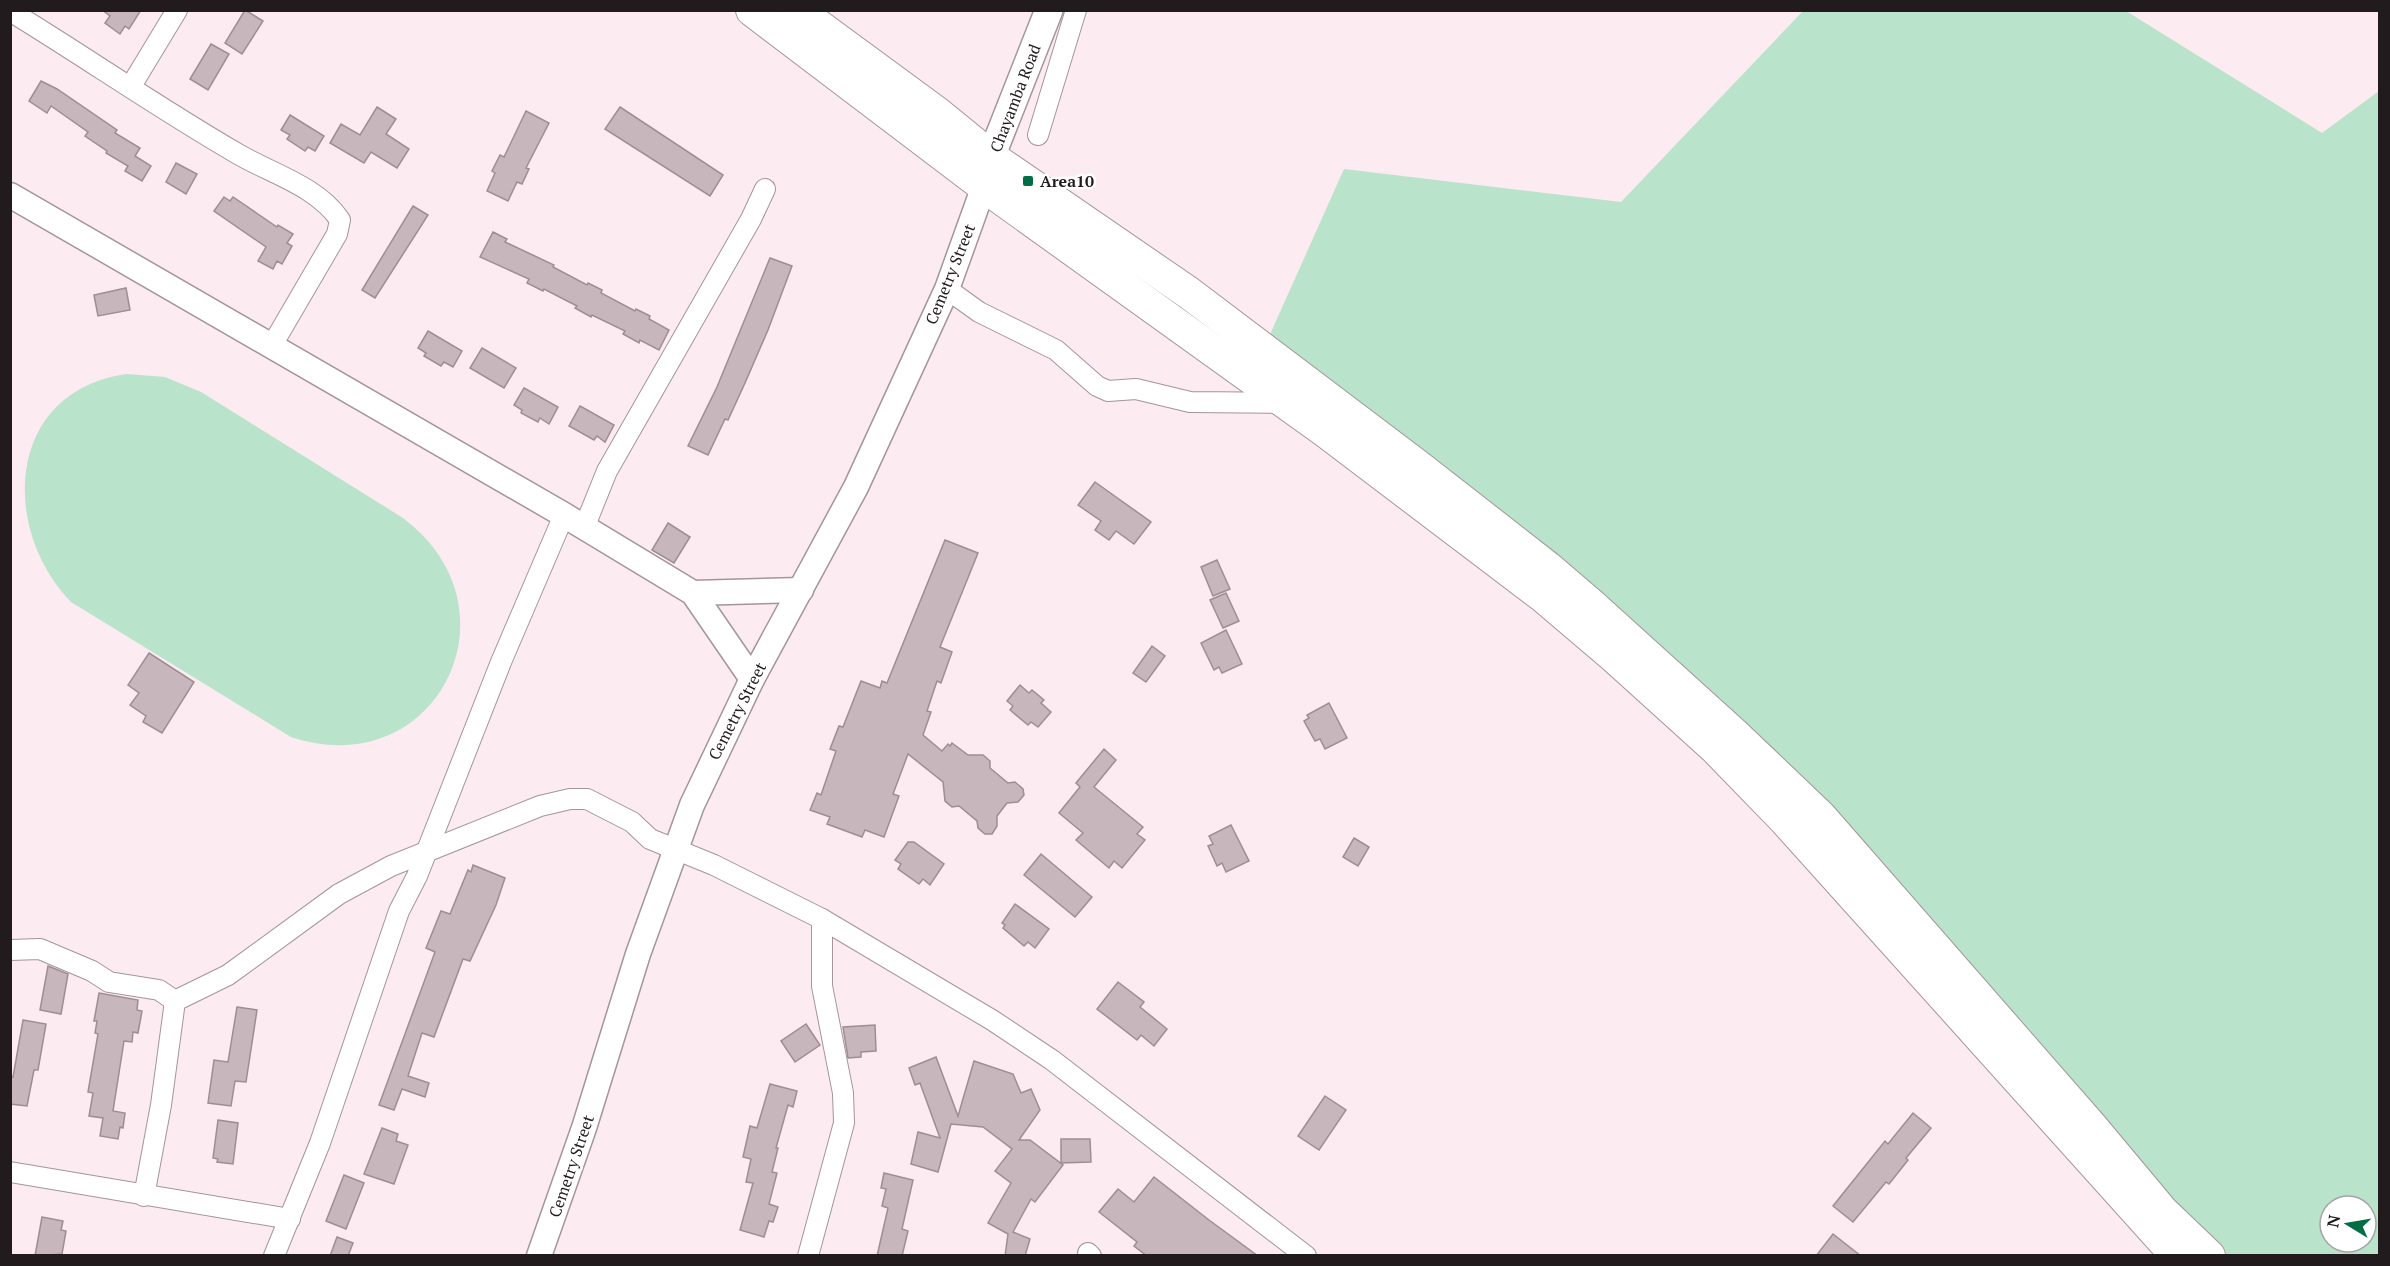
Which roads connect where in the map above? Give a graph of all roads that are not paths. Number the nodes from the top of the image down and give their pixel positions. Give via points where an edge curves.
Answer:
1 (177, 10) edge
2 (752, 10) edge
3 (796, 10) edge
4 (1049, 10) edge
5 (1076, 10) edge
6 (10, 11) edge
7 (131, 86) junction
8 (1038, 135) dead end
9 (988, 171) junction
10 (765, 189) dead end
11 (10, 195) edge
12 (947, 289) junction
13 (271, 346) junction
14 (1286, 403) junction
15 (564, 515) junction
16 (584, 528) junction
17 (801, 590) junction
18 (693, 593) junction
19 (753, 679) junction
20 (674, 850) junction
21 (425, 854) junction
22 (822, 920) junction
23 (10, 950) edge
24 (175, 1001) junction
25 (10, 1172) edge
26 (144, 1196) junction
27 (290, 1219) junction
28 (274, 1256) edge
29 (539, 1256) edge
30 (808, 1256) edge
31 (1306, 1256) edge
32 (2177, 1256) edge
33 (2210, 1256) edge

1 - 7 street
2 - 9 highway
3 - 9 highway via 937,112
4 - 9 main road, Chayamba Road
5 - 8 street
6 - 7 street
7 - 13 street via 238,154 320,198 340,220 337,234
9 - 12 street, Cemetry Street
9 - 14 highway
9 - 33 highway via 1189,293 1419,467 1546,567 1625,636 1820,816 2162,1210
10 - 16 street via 608,471
11 - 13 street
12 - 14 street via 979,312 1056,350 1108,391 1136,389 1190,402
12 - 17 street, Cemetry Street via 856,487
13 - 15 street
14 - 32 highway via 1544,597 1716,749 1784,819
15 - 16 street
15 - 21 street
16 - 18 street
17 - 18 street
17 - 19 street, Cemetry Street
18 - 19 street
19 - 20 street, Cemetry Street via 712,759
20 - 21 street via 587,799 570,799 506,819
20 - 22 street via 714,865
20 - 29 street, Cemetry Street
21 - 24 street via 392,866 339,894 228,975
21 - 27 street via 386,944 320,1143
22 - 30 street via 822,986 843,1093 844,1123
22 - 31 street via 954,996 1052,1060
23 - 24 street via 40,949 110,982 159,990
24 - 26 street
25 - 26 street
26 - 27 street
27 - 28 street

